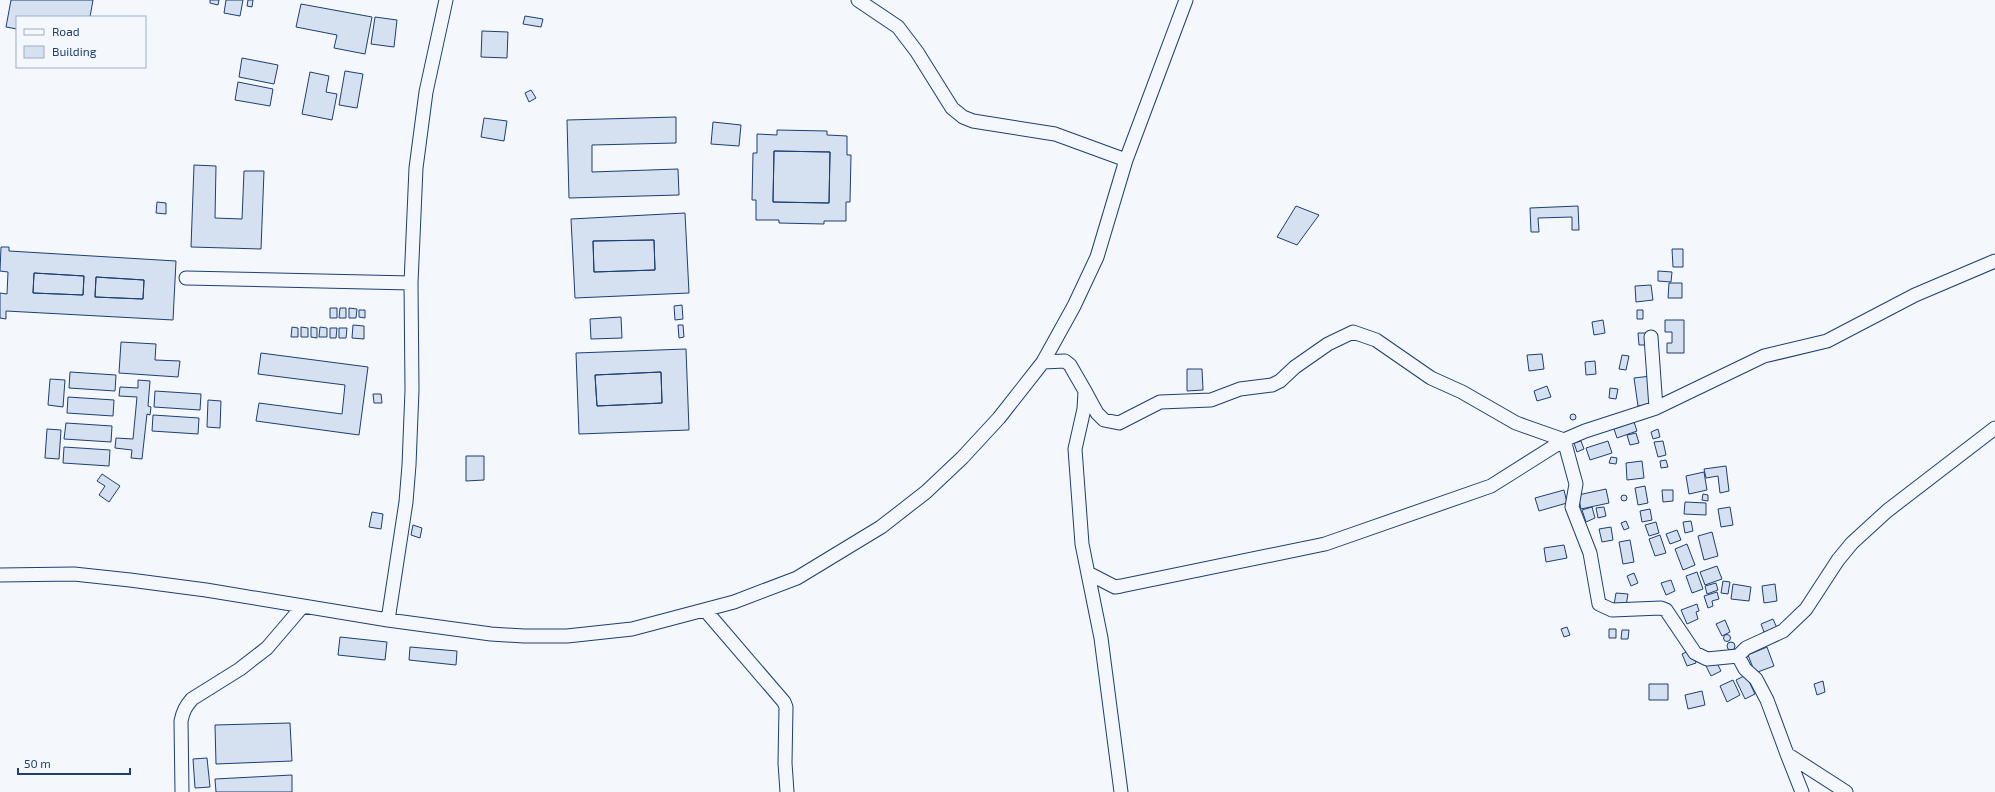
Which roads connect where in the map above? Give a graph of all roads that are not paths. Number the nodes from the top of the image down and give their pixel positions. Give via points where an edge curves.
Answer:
1 (446, 0) edge
2 (858, 0) edge
3 (1186, 0) edge
4 (1126, 160) junction
5 (1995, 261) edge
6 (186, 278) dead end
7 (411, 283) junction
8 (1651, 337) dead end
9 (1043, 362) junction
10 (1085, 391) junction
11 (1656, 408) junction
12 (1995, 428) edge
13 (1564, 440) junction
14 (1088, 573) junction
15 (0, 576) edge
16 (302, 607) junction
17 (706, 610) junction
18 (388, 620) junction
19 (1738, 656) junction
20 (1786, 754) junction
21 (182, 792) edge
22 (786, 792) edge
23 (1122, 792) edge
24 (1802, 792) edge
25 (1846, 792) edge

1 - 7 street via 426,92 416,168
2 - 4 street via 898,27 952,108 963,117 973,121 1055,134
3 - 4 street
4 - 9 street via 1097,257
5 - 11 street via 1915,295 1827,341 1764,356
6 - 7 street
7 - 18 street via 412,390 409,465
8 - 11 street
9 - 10 street via 1065,361
9 - 17 street via 999,418 962,458 926,492 881,527 797,578
10 - 13 street via 1097,413 1104,420 1119,423 1160,402 1211,400 1240,389 1272,385 1328,344 1346,335 1358,333 1376,340 1431,378 1462,392 1516,423
10 - 14 street via 1075,463 1082,544
11 - 13 street
12 - 19 street via 1887,511 1852,543 1806,609 1783,631 1746,648
13 - 14 street via 1491,486 1325,544 1115,587
13 - 19 street via 1576,484 1572,507 1590,553 1599,604 1612,610 1661,608 1666,610 1695,653 1707,659
14 - 23 street via 1101,638
15 - 16 street via 74,574 206,590
16 - 18 street
16 - 21 street via 266,648 187,705 181,721
17 - 18 street via 632,629 567,636 490,634
17 - 22 street via 784,702
19 - 20 street via 1767,700
20 - 24 street
20 - 25 street

